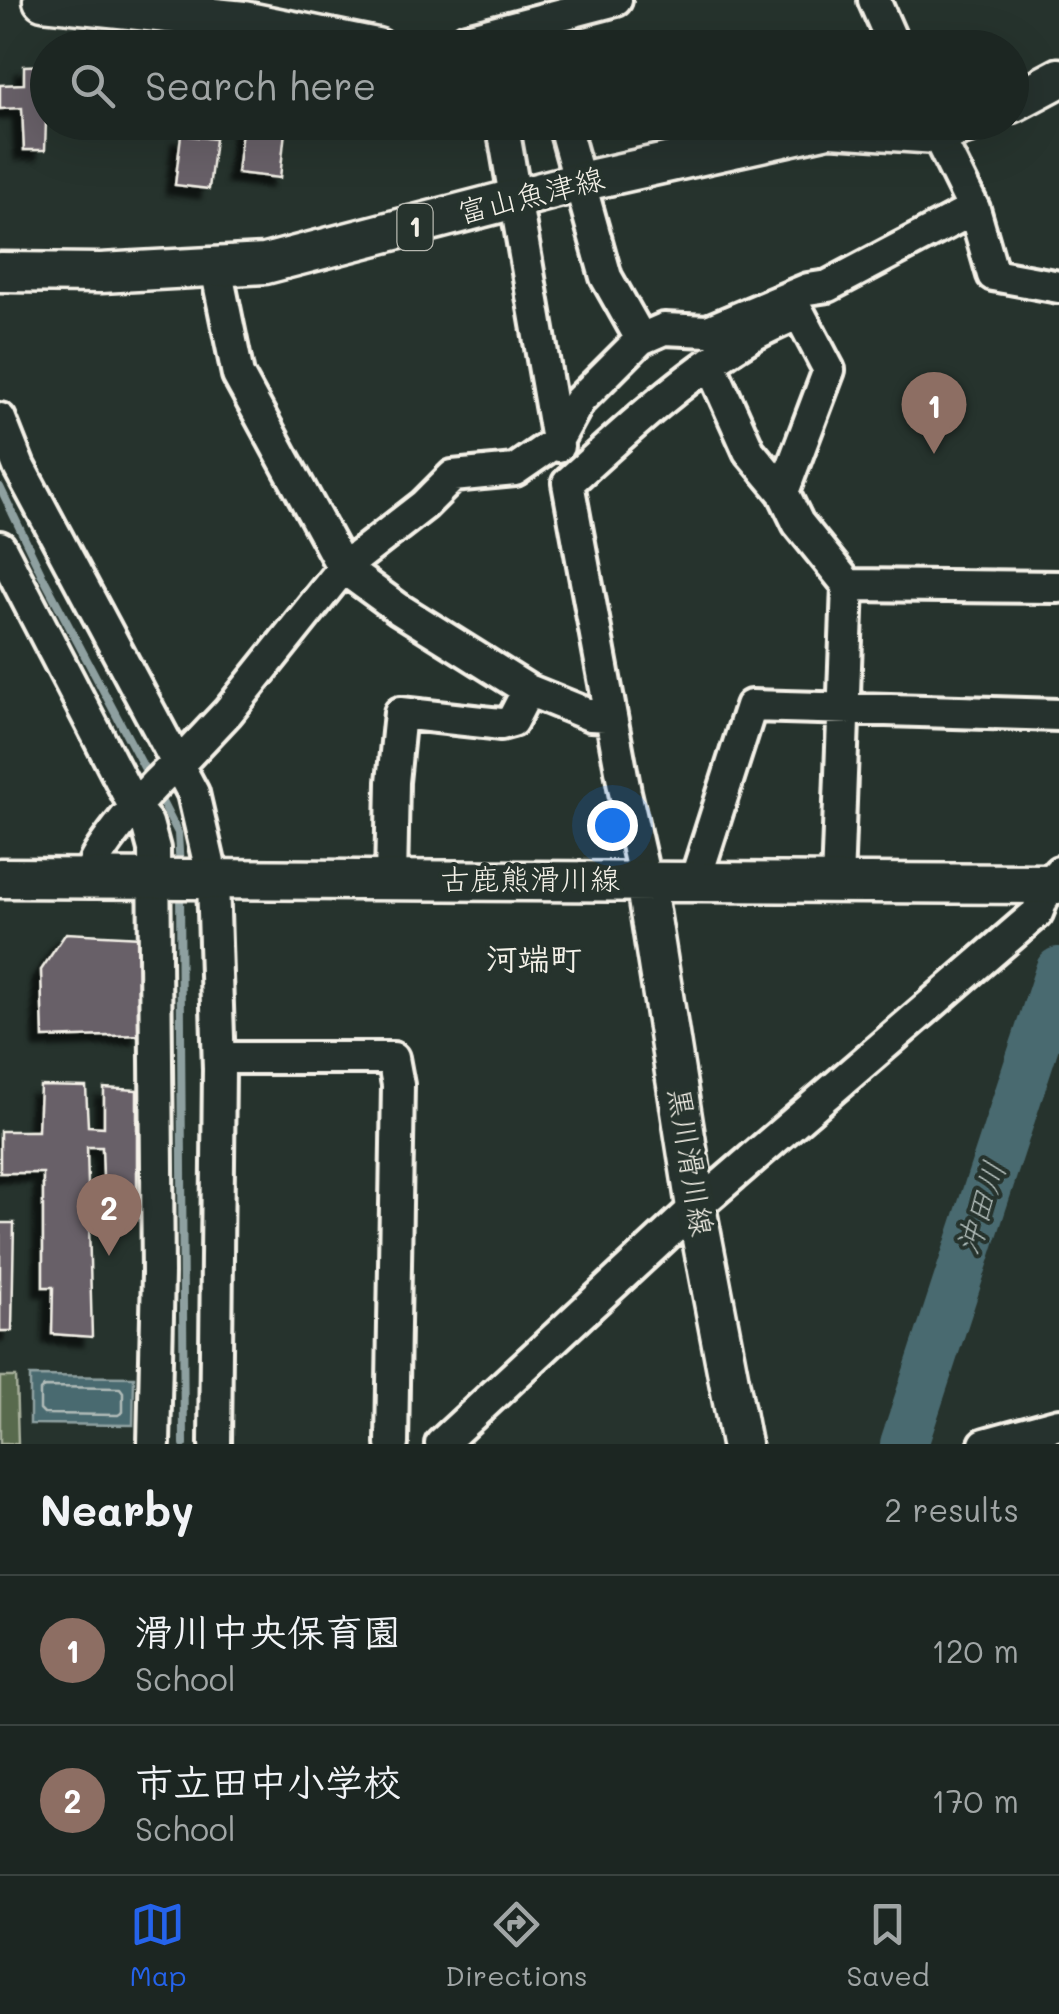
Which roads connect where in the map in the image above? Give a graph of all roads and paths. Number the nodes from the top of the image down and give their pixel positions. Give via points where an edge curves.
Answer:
1 (43, 0) edge
2 (616, 0) edge
3 (874, 0) edge
4 (189, 30) edge
5 (207, 30) edge
6 (289, 30) edge
7 (551, 30) edge
8 (887, 30) edge
9 (1059, 78) edge
10 (1029, 94) edge
11 (506, 140) edge
12 (568, 140) edge
13 (770, 140) edge
14 (940, 140) edge
15 (580, 182) junction
16 (518, 199) junction
17 (974, 208) junction
18 (216, 268) junction
19 (0, 272) edge
20 (1059, 287) edge
21 (796, 304) junction
22 (641, 338) junction
23 (710, 364) junction
24 (0, 419) edge
25 (557, 441) junction
26 (568, 482) junction
27 (783, 492) junction
28 (0, 548) edge
29 (343, 568) junction
30 (848, 585) junction
31 (1059, 587) edge
32 (528, 690) junction
33 (846, 708) junction
34 (1059, 715) edge
35 (611, 716) junction
36 (179, 764) junction
37 (135, 808) junction
38 (0, 878) edge
39 (90, 879) junction
40 (1056, 879) edge
41 (156, 880) junction
42 (213, 880) junction
43 (391, 880) junction
44 (645, 880) junction
45 (695, 881) junction
46 (837, 884) junction
47 (219, 1058) junction
48 (696, 1207) junction
49 (1059, 1424) edge
50 (154, 1444) edge
51 (215, 1444) edge
52 (392, 1444) edge
53 (441, 1444) edge
54 (741, 1444) edge
55 (985, 1444) edge

1 - 4 main road
2 - 7 street
3 - 8 street
5 - 6 main road via 244,21
9 - 10 main road
11 - 16 street
12 - 15 street
13 - 15 main road, 富山魚津線 / 1
14 - 17 street
15 - 16 main road, 富山魚津線 / 1
15 - 22 street via 606,278
16 - 18 main road, 富山魚津線 / 1 via 264,264
16 - 25 street
17 - 20 street via 993,275
17 - 21 street
18 - 19 main road, 富山魚津線 / 1
18 - 29 street via 238,376
21 - 22 street via 708,331 664,329
21 - 23 street
21 - 27 street via 830,370
22 - 25 street via 579,401
23 - 26 street
23 - 27 street via 750,451
24 - 36 street via 19,467
25 - 26 street
25 - 29 street via 515,470 453,476
26 - 35 street
27 - 30 street via 798,523
28 - 37 street
29 - 32 street
29 - 36 street
30 - 31 street
30 - 33 street
32 - 35 street via 590,715
32 - 43 street via 512,721 501,724 400,713
33 - 34 street
33 - 45 street via 751,706
33 - 46 street
35 - 44 street
36 - 37 street
36 - 42 street via 193,793
37 - 39 street via 94,863
37 - 41 street via 147,823
38 - 39 main road, 古鹿熊滑川線
39 - 41 main road, 古鹿熊滑川線
40 - 46 main road, 古鹿熊滑川線
40 - 48 street via 1037,913
41 - 42 main road, 古鹿熊滑川線
41 - 50 street
42 - 43 main road, 古鹿熊滑川線
42 - 47 street
43 - 44 main road, 古鹿熊滑川線
44 - 45 main road, 古鹿熊滑川線
44 - 48 main road, 黒川滑川線
45 - 46 main road, 古鹿熊滑川線
47 - 51 street
47 - 52 street via 393,1058 398,1085
48 - 53 street
48 - 54 main road, 黒川滑川線
49 - 55 street

